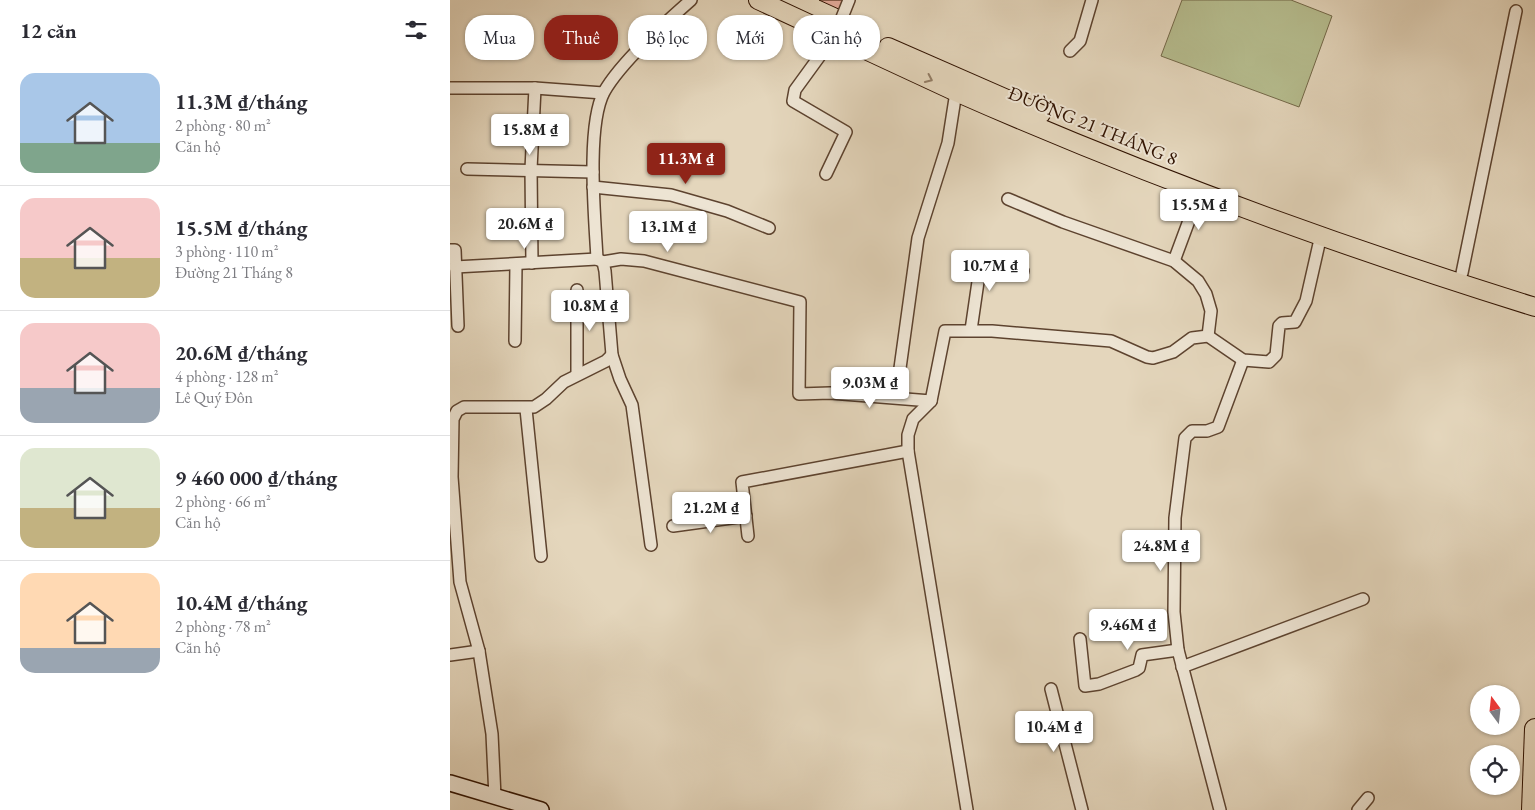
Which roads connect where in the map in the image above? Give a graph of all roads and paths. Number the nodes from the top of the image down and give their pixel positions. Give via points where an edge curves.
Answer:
1 (690, 0) edge
2 (758, 0) edge
3 (786, 0) edge
4 (849, 0) edge
5 (1092, 0) edge
6 (1516, 10) dead end
7 (798, 15) edge
8 (812, 15) edge
9 (843, 15) edge
10 (880, 48) edge
11 (1070, 51) dead end
12 (880, 52) edge
13 (816, 60) edge
14 (450, 88) edge
15 (535, 88) junction
16 (956, 92) junction
17 (603, 94) junction
18 (531, 169) junction
19 (467, 170) dead end
20 (593, 172) junction
21 (826, 174) dead end
22 (593, 187) junction
23 (1200, 191) junction
24 (1008, 199) dead end
25 (769, 228) dead end
26 (1321, 236) junction
27 (450, 250) edge
28 (600, 260) junction
29 (1174, 262) junction
30 (532, 263) junction
31 (516, 264) junction
32 (456, 267) junction
33 (1023, 272) dead end
34 (1462, 273) junction
35 (577, 290) dead end
36 (1535, 298) edge
37 (1535, 307) edge
38 (458, 326) dead end
39 (971, 330) junction
40 (1208, 336) junction
41 (515, 341) dead end
42 (612, 355) junction
43 (1243, 360) junction
44 (576, 374) junction
45 (896, 397) junction
46 (931, 401) junction
47 (526, 409) junction
48 (908, 451) junction
49 (746, 516) junction
50 (673, 526) dead end
51 (748, 536) dead end
52 (651, 545) dead end
53 (541, 556) dead end
54 (1363, 599) dead end
55 (1080, 639) dead end
56 (1178, 650) junction
57 (480, 651) junction
58 (450, 655) edge
59 (1182, 667) junction
60 (1051, 689) dead end
61 (1535, 729) edge
62 (450, 783) edge
63 (1368, 798) dead end
64 (498, 802) edge
65 (541, 810) edge
66 (967, 810) edge
67 (1082, 810) edge
68 (1220, 810) edge
69 (1358, 810) edge
70 (1532, 810) edge

1 - 17 street via 614,76
2 - 7 main road, ĐƯỜNG 21 THÁNG 8
3 - 8 main road, ĐƯỜNG 21 THÁNG 8
4 - 9 street
5 - 11 street via 1080,41
6 - 34 street
10 - 34 main road, ĐƯỜNG 21 THÁNG 8 via 1251,201
12 -> 16 main road, ĐƯỜNG 21 THÁNG 8
13 - 21 street via 795,90 792,101 846,132
14 - 15 street
15 - 17 street
15 - 18 street
16 - 23 main road, ĐƯỜNG 21 THÁNG 8
16 - 45 street via 948,143 918,238
17 - 20 street via 597,118
18 - 19 street
18 - 20 street
18 - 30 street
20 - 22 street
22 - 25 street via 671,194
22 - 28 street
23 - 26 main road, ĐƯỜNG 21 THÁNG 8
23 - 29 street
24 - 29 street
26 - 37 main road, ĐƯỜNG 21 THÁNG 8
26 - 43 street via 1306,301 1295,322 1279,326 1273,360 1262,364
27 - 32 street via 455,250
28 - 30 street
28 - 42 street
28 - 45 street via 644,261 800,302 800,394
29 - 40 street via 1198,281 1206,294 1212,311
30 - 31 street
31 - 32 street
31 - 41 street
32 - 38 street
33 - 39 street via 980,268
34 - 36 main road, ĐƯỜNG 21 THÁNG 8
35 - 44 street
39 - 40 street via 1111,341 1146,358 1173,352 1192,338
39 - 46 street via 945,331
40 - 43 street
42 - 44 street via 606,361
42 - 52 street via 632,405
43 - 56 street via 1218,427 1207,432 1192,431 1183,444 1175,518 1174,612
44 - 47 street via 534,408
45 - 46 street
46 - 48 street via 913,419
47 - 53 street
47 - 57 street via 464,407 453,418 452,477 460,582
48 - 49 street via 742,482
48 - 66 street
49 - 50 street
49 - 51 street
54 - 59 street
55 - 56 street via 1085,686 1136,670 1142,655
56 - 59 street
57 - 58 street
57 - 64 street
59 - 68 street
60 - 67 street
61 - 70 highway
62 - 64 street
63 - 69 street
64 - 65 street

